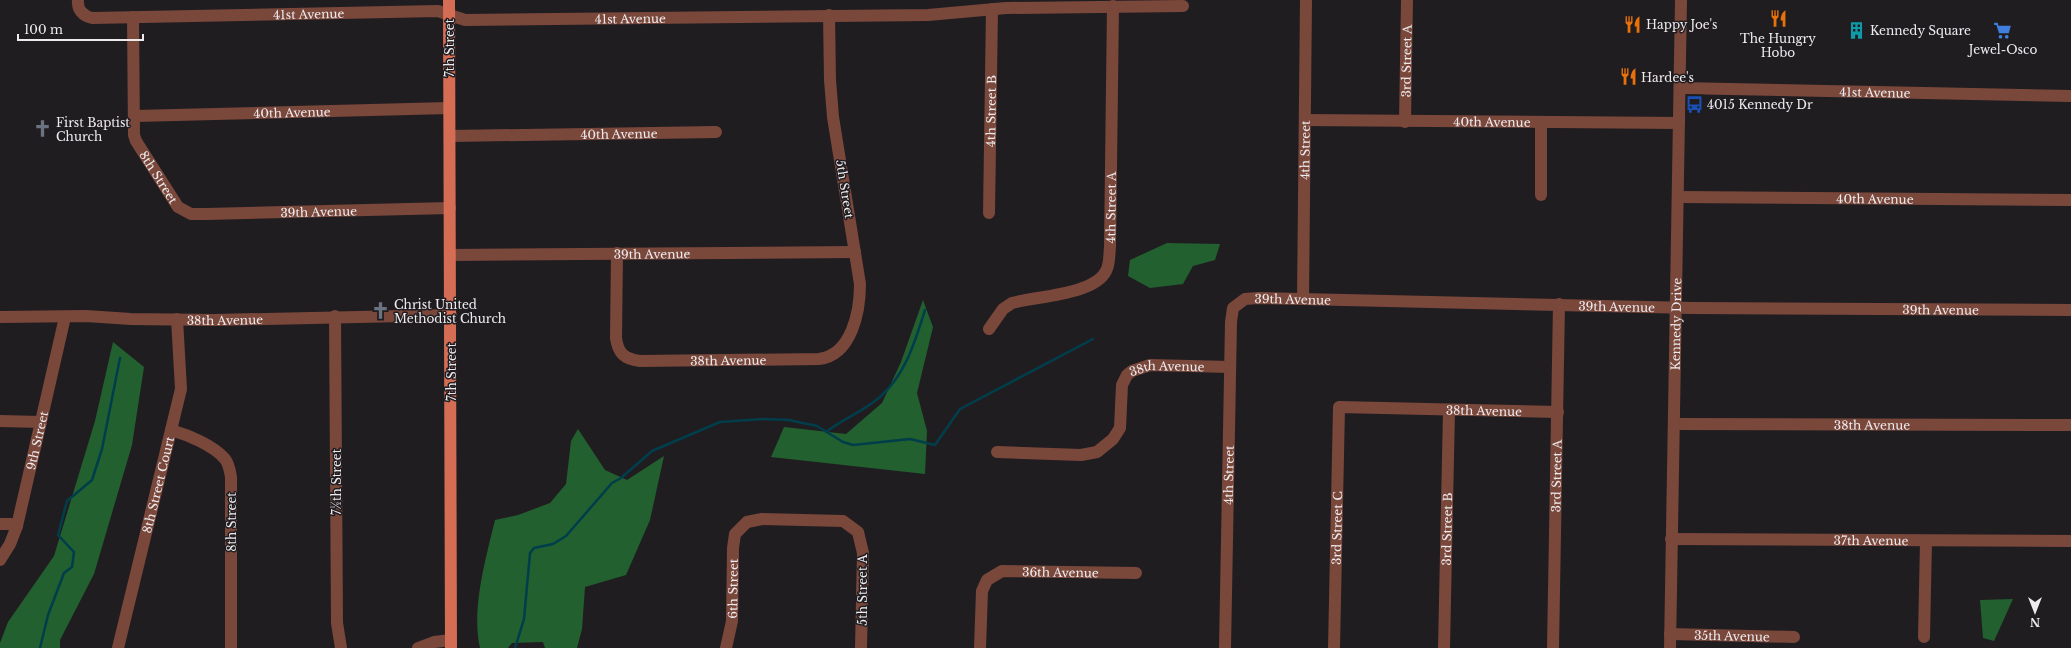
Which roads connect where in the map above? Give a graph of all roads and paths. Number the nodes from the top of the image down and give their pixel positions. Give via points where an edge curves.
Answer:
1 (78, 0) edge
2 (449, 0) edge
3 (1306, 0) edge
4 (1407, 0) edge
5 (1681, 0) edge
6 (1113, 6) junction
7 (1183, 6) dead end
8 (992, 9) junction
9 (449, 15) junction
10 (829, 15) junction
11 (133, 17) junction
12 (1680, 88) junction
13 (2071, 96) edge
14 (449, 108) junction
15 (135, 116) junction
16 (1305, 120) junction
17 (1405, 122) junction
18 (1541, 122) junction
19 (1679, 123) junction
20 (716, 132) dead end
21 (450, 136) junction
22 (1541, 195) dead end
23 (1678, 197) junction
24 (2071, 200) edge
25 (450, 208) junction
26 (187, 213) joint
27 (989, 213) dead end
28 (855, 252) junction
29 (617, 253) junction
30 (450, 255) junction
31 (1303, 299) junction
32 (1237, 304) joint
33 (1559, 304) junction
34 (1676, 307) junction
35 (2071, 310) edge
36 (451, 315) junction
37 (335, 316) junction
38 (0, 317) edge
39 (65, 317) junction
40 (177, 320) junction
41 (989, 329) dead end
42 (835, 355) joint
43 (1230, 367) junction
44 (1339, 407) joint
45 (1449, 410) junction
46 (1558, 412) junction
47 (0, 421) edge
48 (41, 422) junction
49 (1674, 424) junction
50 (2071, 425) edge
51 (171, 430) junction
52 (997, 452) dead end
53 (0, 524) edge
54 (17, 526) junction
55 (858, 532) joint
56 (1671, 539) junction
57 (1926, 541) junction
58 (2071, 541) edge
59 (0, 560) edge
60 (1136, 573) dead end
61 (1670, 634) junction
62 (1794, 637) dead end
63 (1924, 637) dead end
64 (451, 644) edge
65 (118, 648) edge
66 (231, 648) edge
67 (341, 648) edge
68 (418, 648) edge
69 (726, 648) edge
70 (861, 648) edge
71 (980, 648) edge
72 (1225, 648) edge
73 (1334, 648) edge
74 (1444, 648) edge
75 (1553, 648) edge
76 (1670, 648) edge

1 - 11 street, 41st Avenue via 77,5 81,12 92,18
2 - 9 main road, 7th Street
3 - 16 street, 4th Street
4 - 17 street, 3rd Street A
5 - 12 street, Kennedy Drive
6 - 7 street, 41st Avenue
6 - 8 street, 41st Avenue
6 - 41 street, 4th Street A via 1110,247 1107,270 1097,282 1088,286 1008,306 998,314
8 - 10 street, 41st Avenue via 928,14
8 - 27 street, 4th Street B
9 - 10 street, 41st Avenue via 464,20
9 - 11 street, 41st Avenue via 437,11
9 - 14 main road, 7th Street
10 - 28 street, 5th Street via 833,117
11 - 15 street, 8th Street
12 - 13 street, 41st Avenue
12 - 19 street, Kennedy Drive
14 - 15 street, 40th Avenue
14 - 21 main road, 7th Street
15 - 26 street, 8th Street via 136,141 172,201
16 - 17 street, 40th Avenue
16 - 31 street, 4th Street
17 - 18 street, 40th Avenue
18 - 19 street, 40th Avenue
18 - 22 street
19 - 23 street, Kennedy Drive
20 - 21 street, 40th Avenue
21 - 25 main road, 7th Street
23 - 24 street, 40th Avenue
23 - 34 street, Kennedy Drive
25 - 26 street, 39th Avenue
25 - 30 main road, 7th Street
28 - 29 street, 39th Avenue
28 - 42 street, 5th Street via 860,284 858,309 849,334
29 - 30 street, 39th Avenue
29 - 42 street, 38th Avenue via 616,338 622,356 640,361 819,359
30 - 36 main road, 7th Street
31 - 32 street, 39th Avenue via 1250,298
31 - 33 street, 39th Avenue
32 - 43 street, 4th Street via 1232,314
33 - 34 street, 39th Avenue
33 - 46 street, 3rd Street A
34 - 35 street, 39th Avenue
34 - 49 street, Kennedy Drive
36 - 37 street, 38th Avenue
36 - 64 main road, 7th Street
37 - 40 street, 38th Avenue
37 - 67 street, 7½th Street via 337,635
38 - 39 street, 38th Avenue
39 - 40 street, 38th Avenue
39 - 48 street, 9th Street
40 - 51 street, 8th Street Court via 181,388
43 - 52 street, 38th Avenue via 1150,365 1132,371 1122,385 1120,428 1113,439 1097,452 1082,455
43 - 72 street, 4th Street
44 - 45 street, 38th Avenue
44 - 73 street, 3rd Street C
45 - 46 street, 38th Avenue
45 - 74 street, 3rd Street B
46 - 75 street, 3rd Street A
47 - 48 street
48 - 54 street, 9th Street
49 - 50 street, 38th Avenue
49 - 56 street, Kennedy Drive
51 - 65 street, 8th Street Court
51 - 66 street, 8th Street via 214,450 229,467
53 - 54 street
54 - 59 street, 9th Street
55 - 69 street, 6th Street via 843,520 828,519 758,519 747,522 738,529 732,548 732,621
55 - 70 street, 5th Street A via 862,553
56 - 57 street, 37th Avenue
56 - 61 street, Kennedy Drive
57 - 58 street, 37th Avenue
57 - 63 street
60 - 71 street, 36th Avenue via 1002,571 987,580 982,591
61 - 62 street, 35th Avenue
61 - 76 street, Kennedy Drive
64 - 68 street via 434,642

